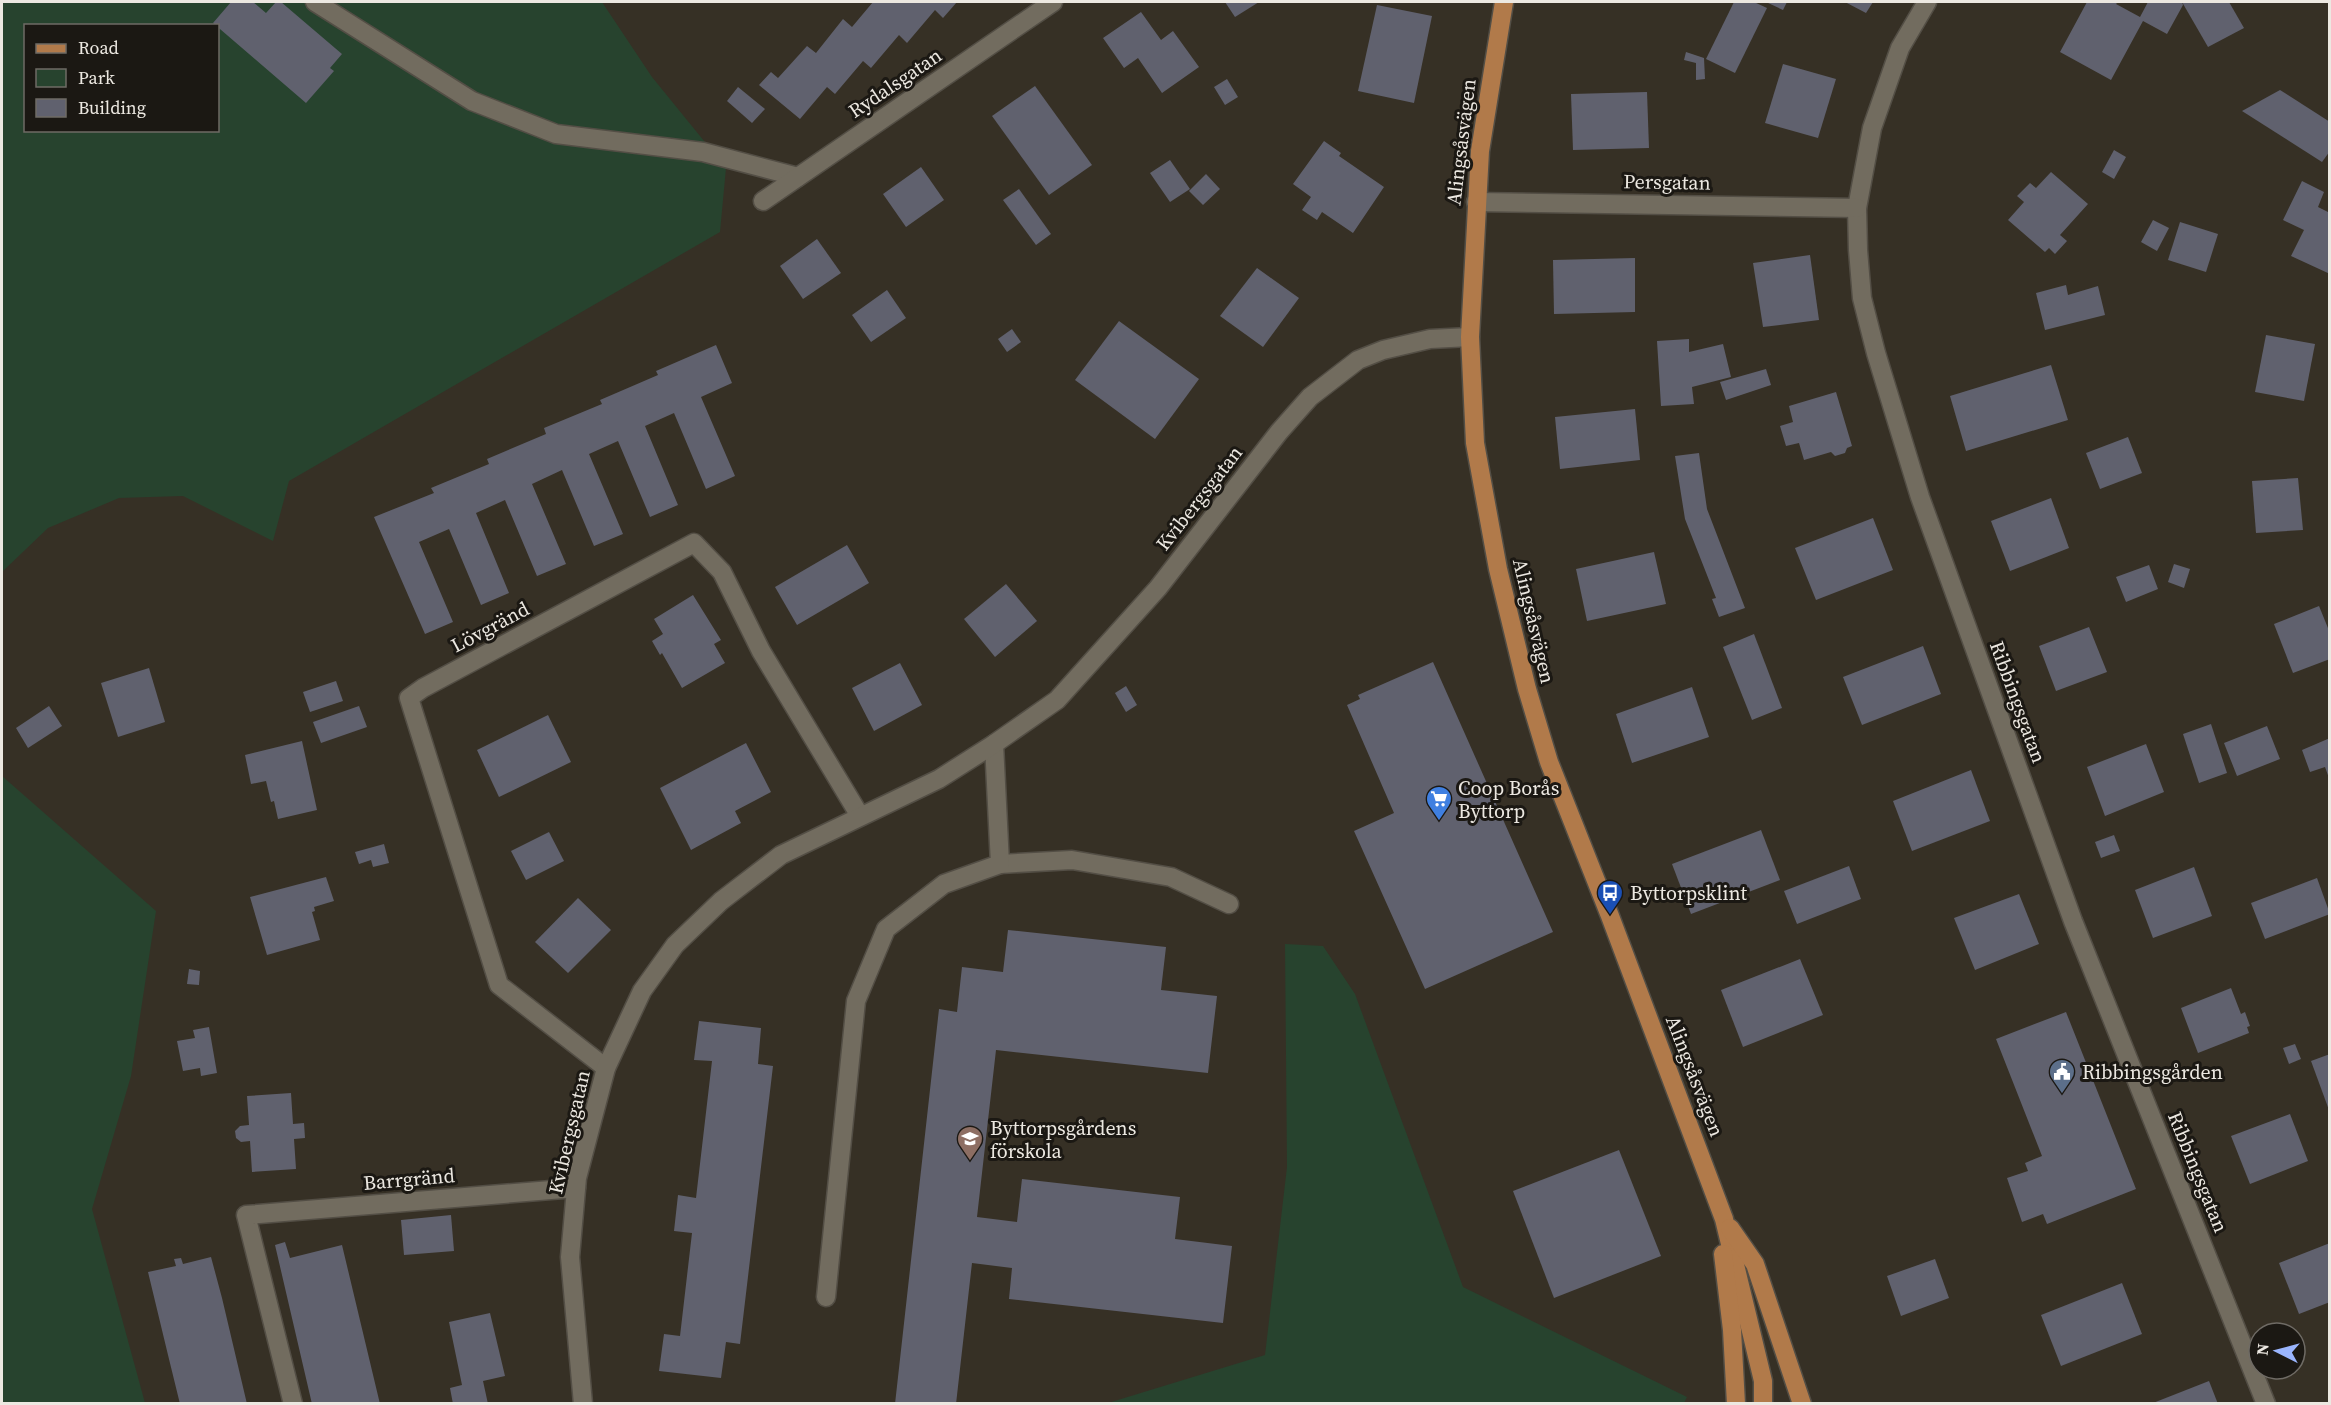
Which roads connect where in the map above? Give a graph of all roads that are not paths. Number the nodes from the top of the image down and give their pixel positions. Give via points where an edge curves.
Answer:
1 (315, 2) edge
2 (1053, 2) edge
3 (1504, 2) edge
4 (1926, 2) edge
5 (798, 177) junction
6 (763, 201) dead end
7 (1476, 202) junction
8 (1857, 208) junction
9 (1470, 337) junction
10 (994, 744) junction
11 (860, 816) junction
12 (1000, 864) junction
13 (1229, 904) dead end
14 (606, 1068) junction
15 (576, 1188) junction
16 (1724, 1219) junction
17 (826, 1297) dead end
18 (293, 1404) edge
19 (583, 1404) edge
20 (1736, 1404) edge
21 (1763, 1404) edge
22 (1802, 1404) edge
23 (2266, 1404) edge

1 - 5 street via 472,101 556,134 703,152
2 - 5 street, Rydalsgatan
3 - 7 main road, Alingsåsvägen via 1480,151
4 - 8 street, Ribbingsgatan via 1900,48 1872,128
5 - 6 street, Rydalsgatan
7 - 8 street, Persgatan
7 - 9 main road, Alingsåsvägen
8 - 23 street, Ribbingsgatan via 1862,298 1920,497 2073,921
9 - 10 street, Kvibergsgatan via 1430,339 1383,350 1359,360 1310,397 1158,588 1057,700
9 - 16 main road, Alingsåsvägen via 1475,443 1498,569 1527,689 1549,762
10 - 11 street, Kvibergsgatan via 939,779
10 - 12 street
11 - 14 street, Kvibergsgatan via 781,855 721,900 675,945 642,991
11 - 14 street, Lövgränd via 761,651 722,572 694,543 410,698 499,985
12 - 13 street via 1072,860 1170,877
12 - 17 street via 944,884 886,929 855,1001
14 - 15 street, Kvibergsgatan
15 - 18 street, Barrgränd via 246,1215
15 - 19 street, Kvibergsgatan via 570,1257
16 - 20 main road, Alingsåsvägen via 1722,1255
16 - 21 main road, Alingsåsvägen via 1762,1381
16 - 22 main road, Alingsåsvägen via 1755,1263

